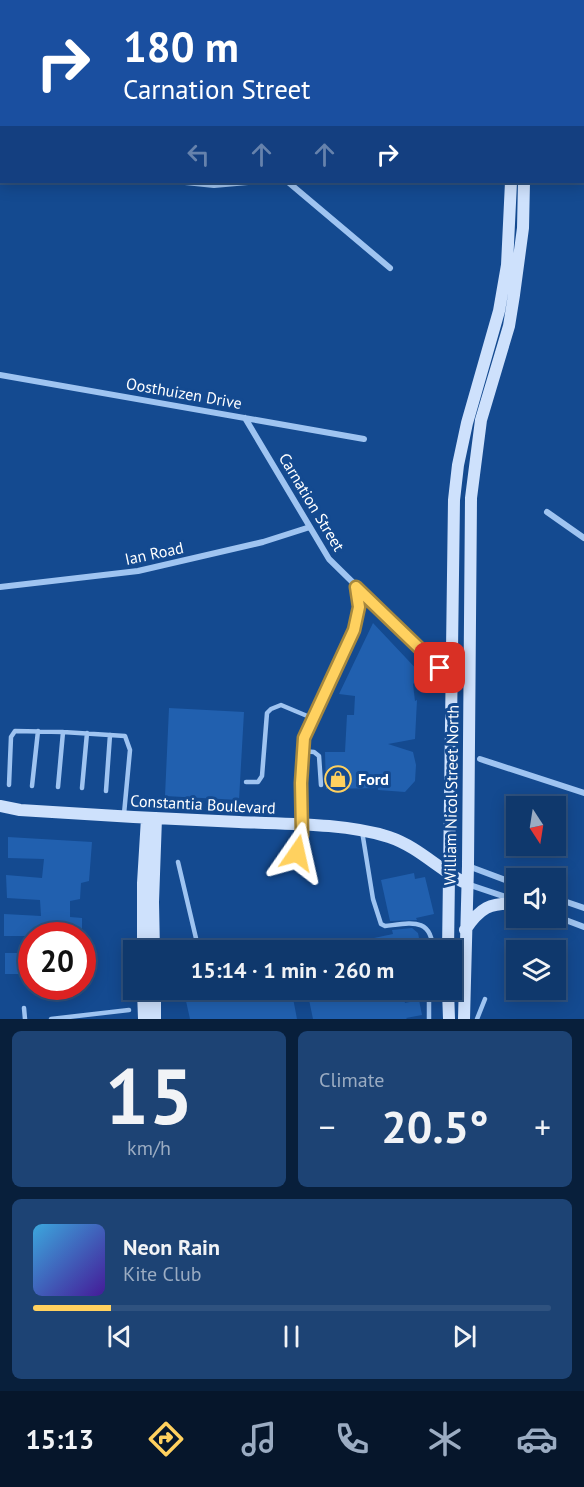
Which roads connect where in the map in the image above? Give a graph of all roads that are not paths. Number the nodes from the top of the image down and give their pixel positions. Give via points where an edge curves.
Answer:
1 (194, 183) edge
2 (237, 183) edge
3 (289, 183) edge
4 (511, 183) edge
5 (524, 183) edge
6 (390, 268) dead end
7 (0, 375) edge
8 (246, 418) junction
9 (364, 439) dead end
10 (547, 512) dead end
11 (310, 527) junction
12 (584, 538) edge
13 (0, 587) edge
14 (356, 587) junction
15 (440, 668) dead end
16 (312, 718) junction
17 (38, 731) junction
18 (63, 732) junction
19 (87, 733) junction
20 (110, 735) junction
21 (302, 751) junction
22 (480, 759) dead end
23 (246, 782) dead end
24 (9, 785) dead end
25 (321, 785) dead end
26 (32, 786) dead end
27 (58, 787) dead end
28 (82, 788) dead end
29 (106, 791) dead end
30 (584, 793) edge
31 (0, 806) edge
32 (124, 816) junction
33 (151, 818) junction
34 (302, 830) junction
35 (362, 831) junction
36 (308, 854) dead end
37 (297, 855) dead end
38 (435, 861) junction
39 (448, 861) junction
40 (178, 862) dead end
41 (468, 866) junction
42 (448, 874) junction
43 (506, 880) edge
44 (467, 884) junction
45 (506, 898) edge
46 (566, 902) edge
47 (506, 903) edge
48 (584, 908) edge
49 (566, 920) edge
50 (584, 927) edge
51 (465, 930) junction
52 (143, 940) edge
53 (154, 940) edge
54 (196, 940) edge
55 (432, 940) edge
56 (448, 940) edge
57 (485, 999) dead end
58 (148, 1000) edge
59 (151, 1000) edge
60 (429, 1000) edge
61 (448, 1000) edge
62 (24, 1008) dead end
63 (129, 1010) dead end
64 (115, 1012) junction
65 (25, 1019) edge
66 (51, 1019) edge
67 (116, 1019) edge
68 (144, 1019) edge
69 (155, 1019) edge
70 (429, 1019) edge
71 (448, 1019) edge
72 (464, 1019) edge
73 (477, 1019) edge

1 - 2 street
3 - 6 street
4 - 39 main road, William Nicol Street North via 510,236 499,311 467,423 454,500
5 - 41 main road, William Nicol Street North via 524,228 509,326 481,420 471,498
7 - 8 street, Oosthuizen Drive
8 - 9 street, Oosthuizen Drive
8 - 11 street, Carnation Street
10 - 12 street
11 - 13 street, Ian Road via 146,570
11 - 14 street, Carnation Street via 329,559
14 - 15 street, Carnation Street
14 - 16 street via 359,607 354,630
16 - 21 street
16 - 23 lane via 281,705 271,709 267,713 262,776 258,782
17 - 18 lane
17 - 24 lane via 15,731 11,737
17 - 26 lane
18 - 19 lane
18 - 27 lane
19 - 20 lane
19 - 28 lane
20 - 29 lane
20 - 32 lane via 125,736 130,750
21 - 25 lane via 319,756
21 - 34 street
22 - 30 street
31 - 32 main road, Constantia Boulevard
32 - 33 main road, Constantia Boulevard
33 - 34 main road, Constantia Boulevard
33 - 52 main road via 143,883
33 - 53 main road
34 - 35 main road, Constantia Boulevard
34 - 36 lane
34 - 37 lane
35 - 38 main road, Constantia Boulevard via 392,838
35 - 55 lane via 381,924 420,924 431,932
38 - 39 main road
38 - 42 main road, Constantia Boulevard
39 - 41 main road
39 - 42 main road, William Nicol Street North
40 - 54 lane
41 - 43 street
41 - 44 main road, William Nicol Street North
42 - 44 main road, Constantia Boulevard
42 - 56 main road, William Nicol Street North
44 - 45 street
44 - 51 main road, William Nicol Street North
46 - 48 street
47 - 51 main road via 486,908
49 - 50 street
51 - 72 main road, William Nicol Street North
57 - 73 lane
58 - 68 main road
59 - 69 main road
60 - 70 lane
61 - 71 main road
62 - 65 lane
63 - 64 lane
64 - 66 lane
64 - 67 lane

